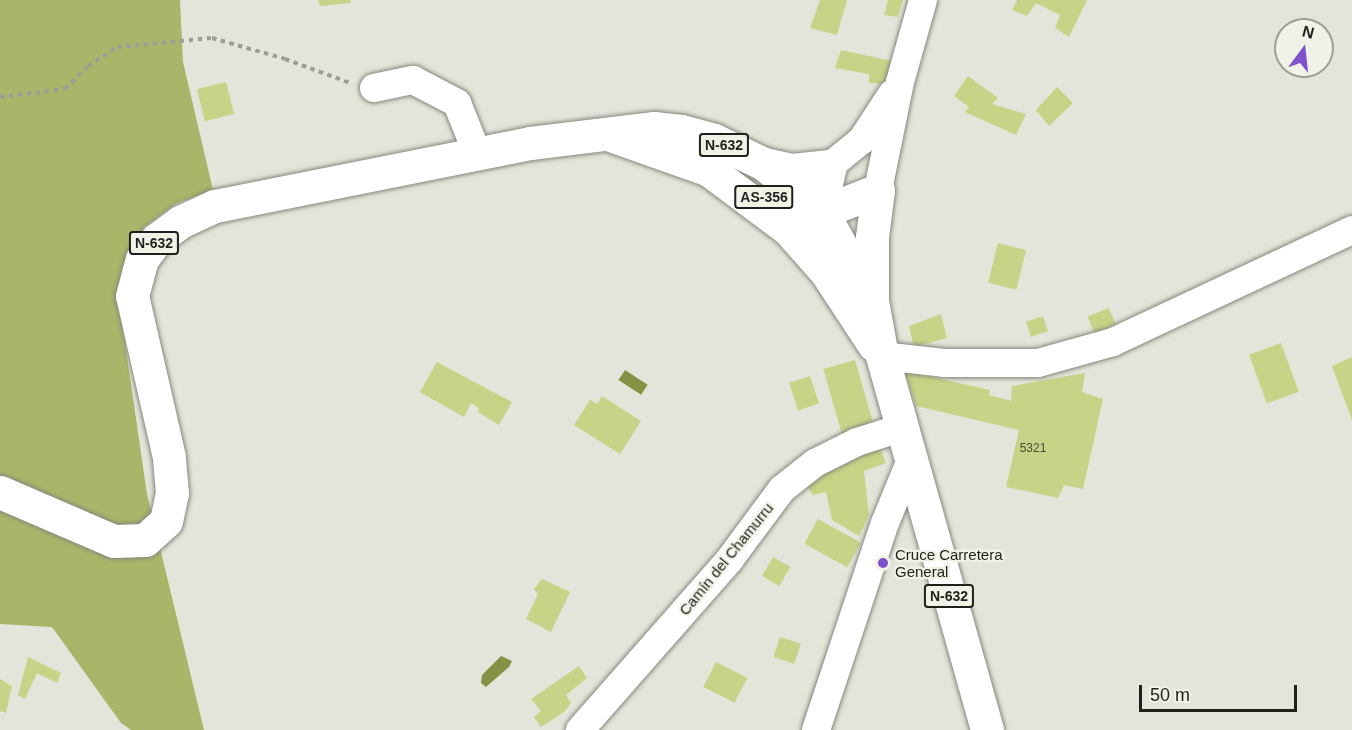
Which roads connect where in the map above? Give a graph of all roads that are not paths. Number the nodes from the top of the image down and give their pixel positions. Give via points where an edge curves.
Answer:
1 (923, 0) edge
2 (900, 82) junction
3 (374, 88) road end
4 (608, 135) junction
5 (477, 153) junction
6 (764, 164) junction
7 (830, 166) junction
8 (709, 170) junction
9 (878, 190) junction
10 (822, 212) junction
11 (1352, 230) edge
12 (826, 272) junction
13 (872, 301) junction
14 (882, 356) junction
15 (901, 428) junction
16 (910, 462) junction
17 (0, 492) edge
18 (580, 730) edge
19 (816, 730) edge
20 (987, 730) edge

1 - 2 street
2 - 7 street via 862,140
2 - 9 street
3 - 5 street via 413,80 457,103
4 - 5 highway, N-632 via 530,142
4 - 6 highway, N-632 via 654,128 681,131 714,140
4 - 8 highway, N-632
5 - 17 highway, N-632 via 215,206 180,222 157,239 142,259 132,296 169,458 172,493 166,521 145,540 114,541
6 - 7 highway, AS-356 via 792,170
6 - 10 highway, N-632
7 - 10 highway
8 - 10 highway, AS-356 via 789,209
8 - 12 highway, N-632 via 788,229
9 - 10 highway, AS-356
9 - 13 highway via 872,237
10 - 12 highway
10 - 13 highway, N-632
11 - 14 street via 1113,342 1038,363 944,363
12 - 14 highway, N-632
13 - 14 highway, N-632
14 - 15 highway, N-632
15 - 16 highway, N-632
15 - 18 street, Camín del Chamurru via 857,442 815,463 782,489 730,558
16 - 19 street via 882,532
16 - 20 highway, N-632

